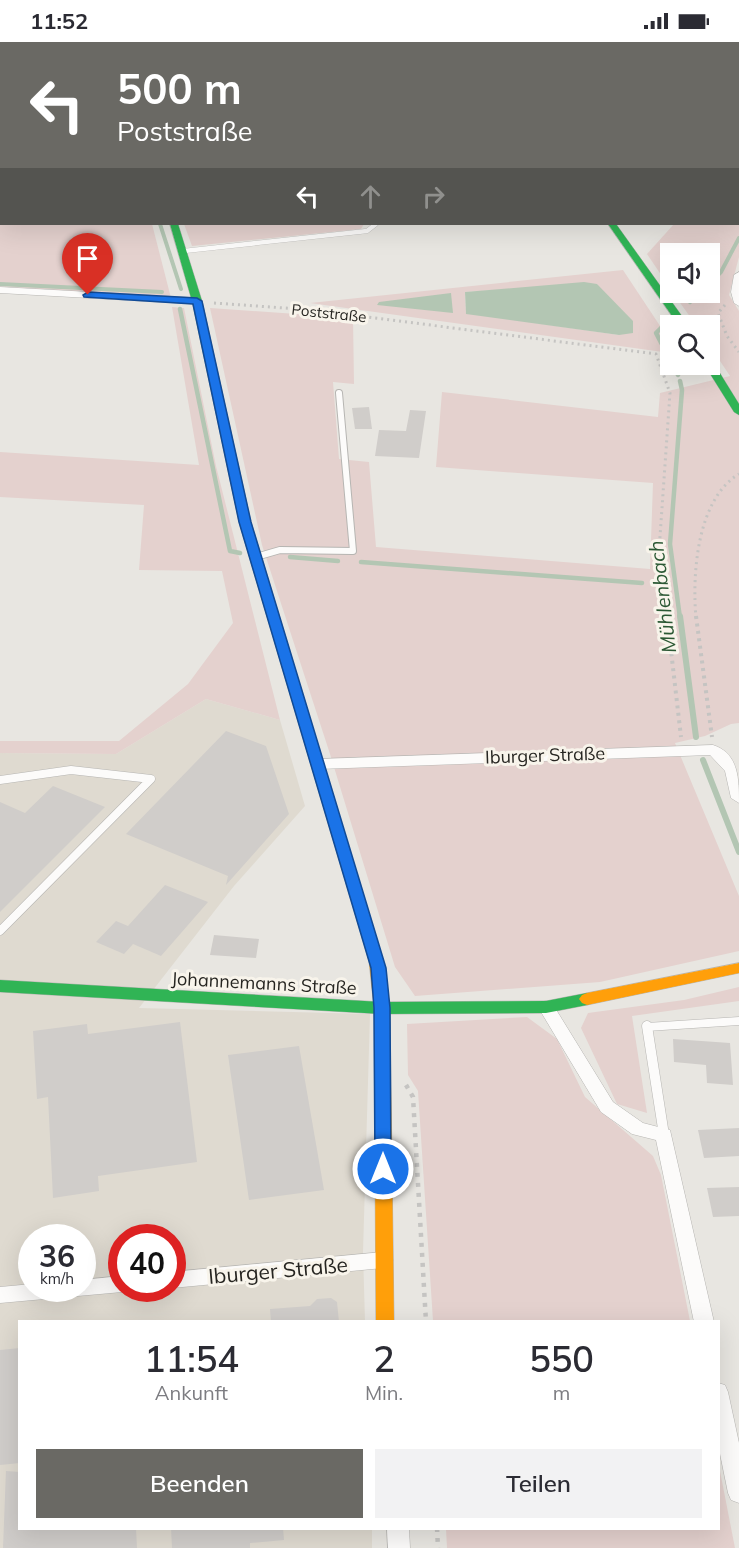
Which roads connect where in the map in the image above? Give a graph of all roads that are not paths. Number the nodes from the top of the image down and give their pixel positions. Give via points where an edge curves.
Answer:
1 (174, 225) edge
2 (375, 225) edge
3 (613, 225) edge
4 (184, 251) junction
5 (739, 275) edge
6 (0, 290) edge
7 (197, 301) junction
8 (739, 303) edge
9 (676, 315) edge
10 (716, 375) edge
11 (339, 393) dead end
12 (739, 412) edge
13 (256, 557) junction
14 (319, 764) junction
15 (0, 780) edge
16 (739, 798) edge
17 (0, 931) edge
18 (739, 968) edge
19 (0, 986) edge
20 (546, 1007) junction
21 (382, 1008) junction
22 (739, 1021) edge
23 (664, 1136) junction
24 (383, 1260) junction
25 (186, 1279) edge
26 (18, 1293) edge
27 (0, 1295) edge
28 (385, 1320) edge
29 (704, 1320) edge
30 (720, 1402) edge
31 (739, 1493) edge
32 (398, 1530) edge
33 (399, 1548) edge

1 - 4 street
2 - 4 lane via 367,231
3 - 9 street
4 - 7 street
5 - 8 street
6 - 7 street
7 - 13 street
10 - 12 street
11 - 13 lane via 353,550 280,550
13 - 14 street
14 - 16 street, Iburger Straße via 713,750 733,768
14 - 21 street via 378,968
15 - 17 lane via 71,770 151,779
18 - 20 street, Johannemanns Straße
19 - 21 street, Johannemanns Straße
20 - 21 street, Johannemanns Straße
20 - 23 street via 607,1107 638,1129
21 - 24 street
22 - 23 lane via 647,1026
23 - 29 street
24 - 25 street, Iburger Straße
24 - 28 street
26 - 27 street
30 - 31 street
32 - 33 street

